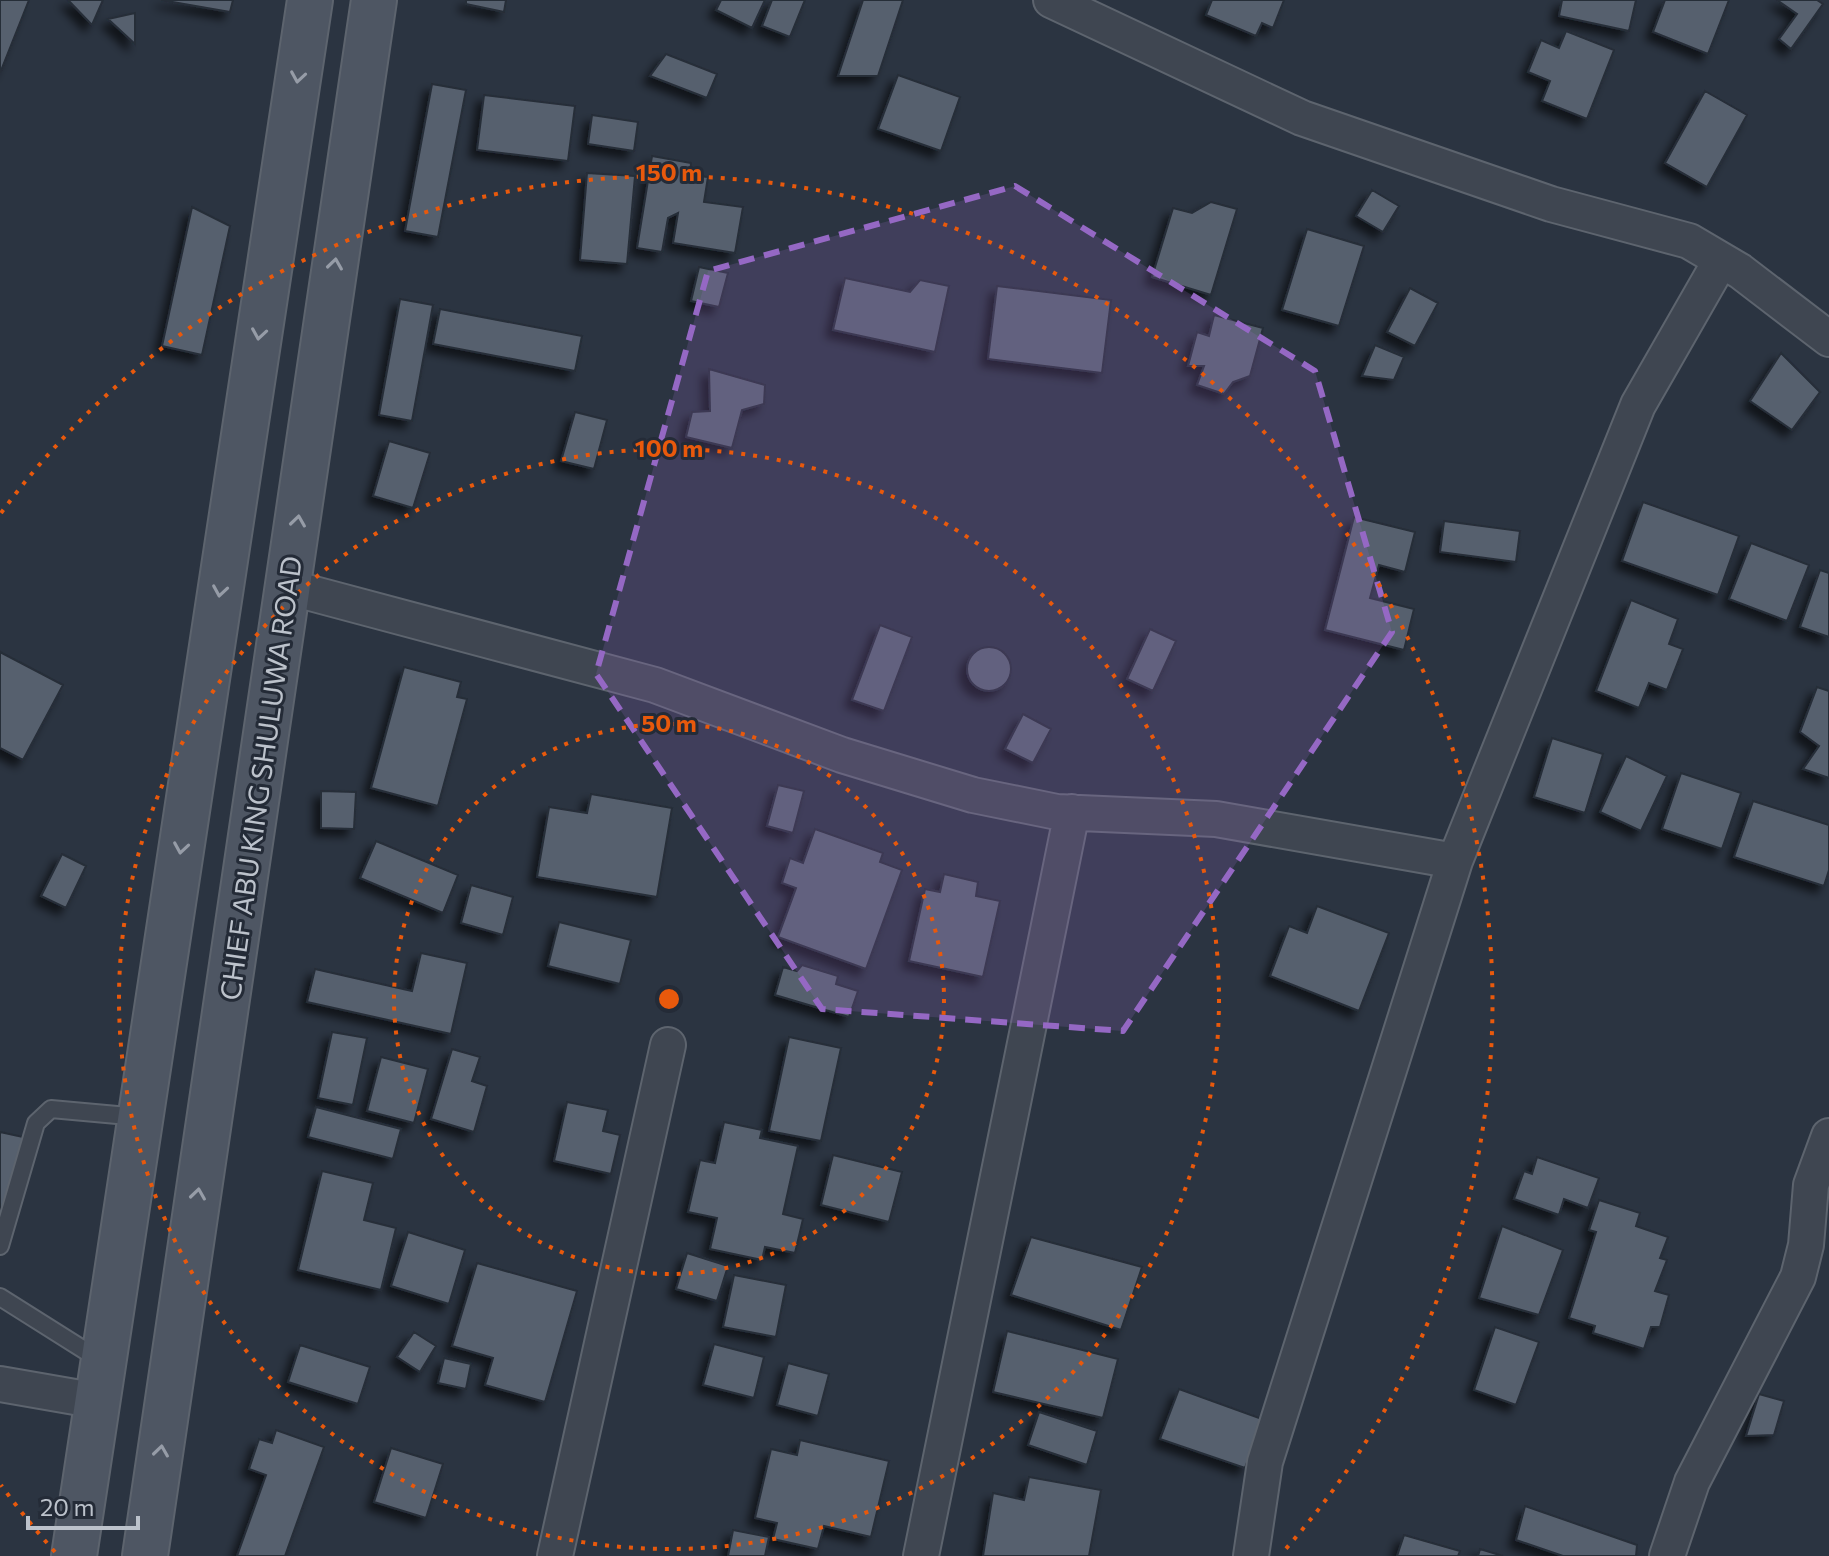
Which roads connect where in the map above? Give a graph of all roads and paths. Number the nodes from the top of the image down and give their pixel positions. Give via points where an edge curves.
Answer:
1 (310, 0) edge
2 (374, 0) edge
3 (1051, 0) edge
4 (1721, 260) junction
5 (1829, 339) edge
6 (288, 587) junction
7 (1072, 812) junction
8 (1455, 861) junction
9 (668, 1045) dead end
10 (141, 1117) junction
11 (1829, 1136) edge
12 (0, 1246) edge
13 (0, 1297) edge
14 (101, 1382) junction
15 (0, 1384) edge
16 (75, 1550) edge
17 (127, 1556) edge
18 (145, 1556) edge
19 (555, 1556) edge
20 (921, 1556) edge
21 (1251, 1556) edge
22 (1667, 1556) edge

1 -> 10 street
6 -> 2 street, CHIEF ABU KING SHULUWA ROAD
3 - 4 street via 1302,118 1551,204 1689,241
4 - 5 street
4 - 8 street via 1638,405
6 - 7 street via 655,685 842,755 973,795
18 -> 6 street, CHIEF ABU KING SHULUWA ROAD
7 - 8 street via 1216,819
7 - 20 street
8 - 21 street via 1265,1462
9 - 19 street
10 - 12 lane via 51,1109 43,1116 36,1123
10 - 14 street
11 - 22 street via 1811,1185 1803,1265 1692,1482
13 - 14 lane
14 - 15 street
14 - 16 street
16 - 17 street

